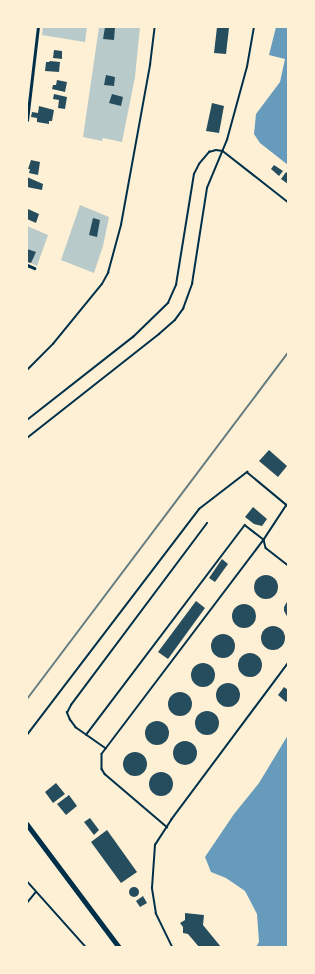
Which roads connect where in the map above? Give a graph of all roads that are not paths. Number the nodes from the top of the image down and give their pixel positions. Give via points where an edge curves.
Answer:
1 (38, 27) edge
2 (155, 27) edge
3 (254, 27) edge
4 (27, 120) edge
5 (223, 151) junction
6 (288, 202) edge
7 (27, 265) edge
8 (34, 268) dead end
9 (27, 370) edge
10 (27, 420) edge
11 (27, 438) edge
12 (287, 506) edge
13 (207, 523) dead end
14 (264, 540) junction
15 (288, 565) edge
16 (288, 663) edge
17 (27, 735) edge
18 (86, 735) junction
19 (106, 749) junction
20 (27, 824) edge
21 (167, 827) junction
22 (27, 881) edge
23 (36, 892) junction
24 (27, 903) edge
25 (86, 947) edge
26 (119, 947) edge
27 (172, 947) edge

1 - 4 street
2 - 9 lane via 117,245 108,273 53,344
3 - 5 lane via 247,67
5 - 6 lane
5 - 10 lane via 209,152 194,174 176,285 168,303 133,337
5 - 11 lane via 207,188 192,284 183,309 159,334
7 - 8 street
12 - 14 lane
12 - 17 lane via 247,472 199,509
13 - 18 lane via 71,705 67,713 70,720
14 - 15 lane via 266,548
14 - 18 lane via 245,525
14 - 19 lane
16 - 21 lane
18 - 19 lane
19 - 21 lane via 102,754 102,769 105,774
20 - 26 main road
21 - 27 lane via 155,845 152,888 156,914
22 - 23 lane
23 - 24 lane
23 - 25 lane

